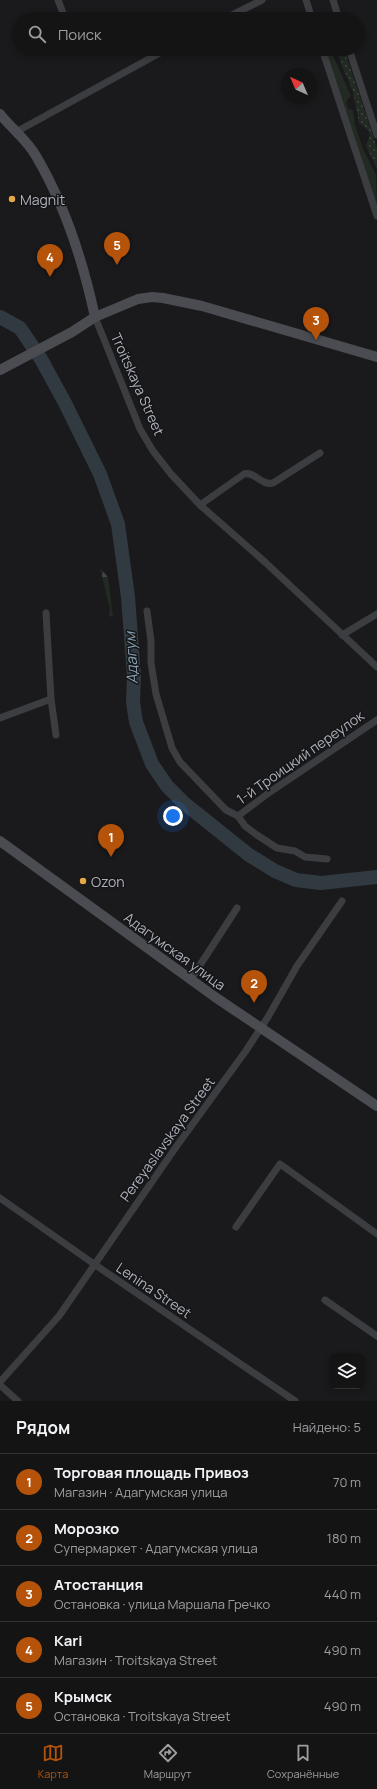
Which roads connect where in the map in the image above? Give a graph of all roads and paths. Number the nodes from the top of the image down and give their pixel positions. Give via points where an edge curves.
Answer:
1 (58, 0) edge
2 (262, 0) edge
3 (306, 0) edge
4 (333, 0) edge
5 (64, 12) edge
6 (238, 12) edge
7 (310, 12) edge
8 (337, 12) edge
9 (154, 56) edge
10 (324, 56) edge
11 (351, 56) edge
12 (0, 114) edge
13 (16, 132) junction
14 (377, 135) edge
15 (377, 216) edge
16 (95, 317) junction
17 (377, 357) edge
18 (0, 370) edge
19 (320, 453) dead end
20 (200, 505) junction
21 (147, 611) dead end
22 (46, 613) dead end
23 (377, 614) edge
24 (342, 634) junction
25 (377, 667) edge
26 (51, 699) junction
27 (0, 718) edge
28 (377, 720) edge
29 (56, 735) dead end
30 (238, 816) junction
31 (0, 841) edge
32 (327, 859) dead end
33 (342, 901) dead end
34 (237, 908) dead end
35 (191, 979) junction
36 (260, 1028) junction
37 (377, 1106) edge
38 (0, 1198) edge
39 (236, 1227) dead end
40 (377, 1234) edge
41 (94, 1264) junction
42 (325, 1300) dead end
43 (377, 1336) edge
44 (0, 1382) edge
45 (0, 1385) edge
46 (18, 1401) edge
47 (295, 1401) edge

1 - 5 street
2 - 6 street
3 - 7 street
4 - 8 street
9 - 13 street
10 - 15 street
11 - 14 street
12 - 13 main road, Troitskaya Street
13 - 16 main road, Troitskaya Street via 36,155 60,204 85,274
16 - 17 main road via 138,299 163,298 202,306
16 - 18 main road
16 - 20 street, Troitskaya Street via 143,435 171,474
19 - 20 street via 273,483 267,484 250,473 244,474
20 - 24 street, Troitskaya Street
21 - 30 street, 1-й Троицкий переулок via 156,694 174,752 185,769 226,810
22 - 26 street
23 - 24 street
24 - 25 street, Troitskaya Street
26 - 27 street
26 - 29 street
28 - 30 street, 1-й Троицкий переулок
30 - 32 street, 1-й Троицкий переулок via 245,826 278,848 295,851 305,857
31 - 35 main road, Адагумская улица
33 - 36 street, Pereyaslavskaya Street via 297,966
34 - 35 street
35 - 36 main road, Адагумская улица
36 - 37 main road, Адагумская улица
36 - 41 street, Pereyaslavskaya Street
38 - 41 street, Lenina Street
39 - 40 street via 280,1164
41 - 44 street, Pereyaslavskaya Street via 59,1316
41 - 47 street, Lenina Street
42 - 43 street
45 - 46 street

